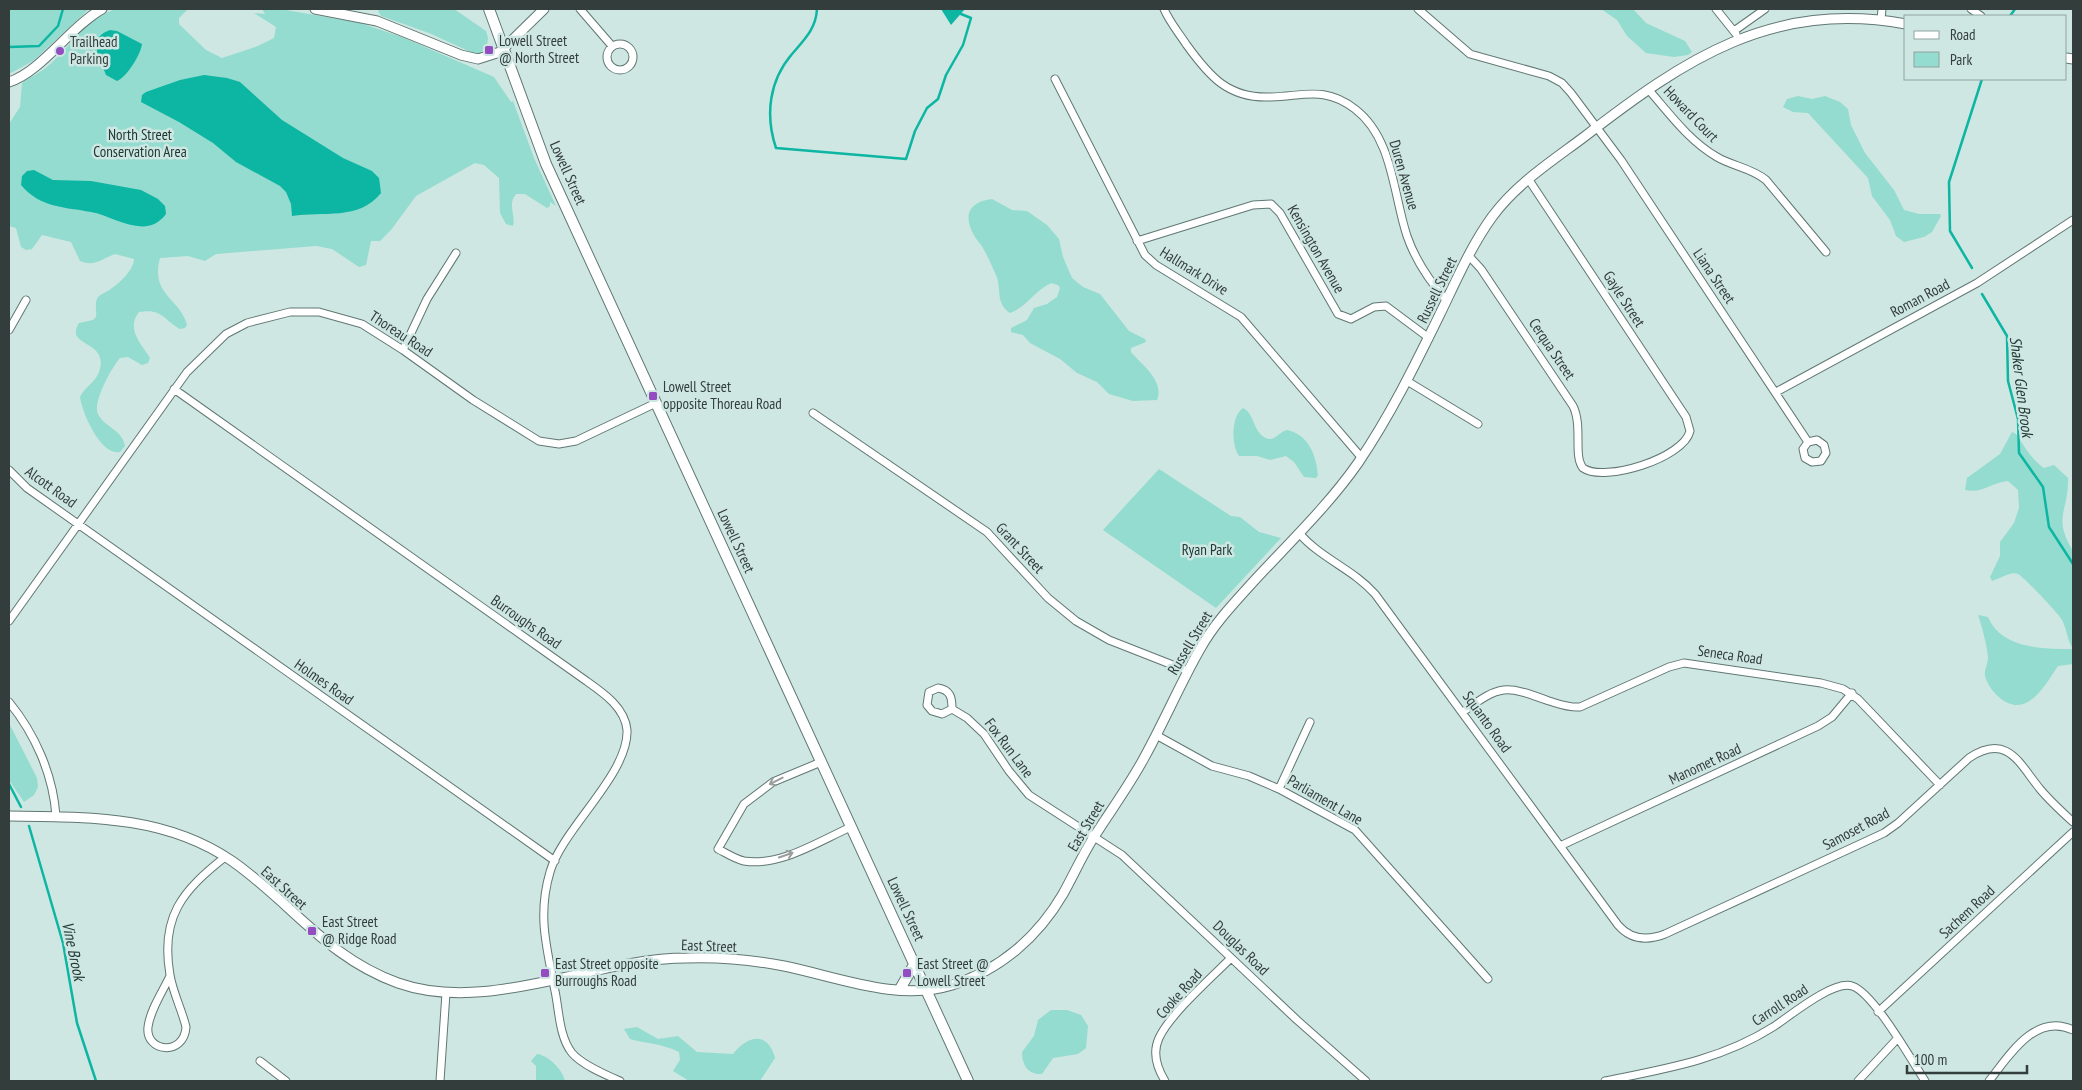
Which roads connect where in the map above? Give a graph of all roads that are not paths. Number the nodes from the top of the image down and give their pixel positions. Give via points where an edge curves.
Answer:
1 (102, 9) edge
2 (315, 9) edge
3 (489, 9) edge
4 (544, 9) edge
5 (580, 9) edge
6 (1164, 9) edge
7 (1418, 9) edge
8 (1716, 9) edge
9 (1765, 9) edge
10 (1882, 9) edge
11 (1882, 19) junction
12 (1904, 24) edge
13 (1737, 34) junction
14 (612, 46) dead end
15 (504, 48) junction
16 (1055, 79) dead end
17 (9, 82) edge
18 (1648, 89) junction
19 (1598, 126) junction
20 (1529, 180) junction
21 (2073, 220) edge
22 (1137, 241) junction
23 (1826, 252) dead end
24 (456, 253) dead end
25 (1469, 256) junction
26 (26, 300) dead end
27 (1447, 301) junction
28 (9, 330) edge
29 (1428, 338) junction
30 (403, 350) junction
31 (1407, 381) junction
32 (174, 389) junction
33 (1776, 392) junction
34 (656, 404) junction
35 (813, 413) dead end
36 (1478, 424) dead end
37 (1808, 442) dead end
38 (1361, 457) junction
39 (1583, 468) joint
40 (9, 470) edge
41 (78, 524) junction
42 (1299, 533) junction
43 (9, 621) edge
44 (1188, 671) junction
45 (1852, 693) junction
46 (9, 702) edge
47 (952, 709) dead end
48 (1463, 712) junction
49 (1310, 722) dead end
50 (1156, 735) junction
51 (821, 762) junction
52 (1140, 766) joint
53 (1940, 785) junction
54 (1279, 789) junction
55 (9, 816) edge
56 (56, 816) junction
57 (2073, 822) edge
58 (851, 827) junction
59 (2073, 832) edge
60 (1095, 836) junction
61 (1560, 846) junction
62 (225, 858) junction
63 (555, 861) junction
64 (1640, 938) joint
65 (1231, 958) junction
66 (915, 963) junction
67 (170, 976) junction
68 (553, 979) junction
69 (1488, 979) dead end
70 (900, 989) junction
71 (927, 989) junction
72 (446, 993) junction
73 (1878, 1012) junction
74 (2073, 1030) edge
75 (1897, 1039) junction
76 (260, 1061) dead end
77 (286, 1081) edge
78 (440, 1081) edge
79 (620, 1081) edge
80 (968, 1081) edge
81 (1165, 1081) edge
82 (1366, 1081) edge
83 (1605, 1081) edge
84 (1858, 1081) edge
85 (1925, 1081) edge
86 (1989, 1081) edge

1 - 17 street via 75,28 27,72
2 - 15 street via 377,21 474,59 490,57
3 - 15 main road, Lowell Street
4 - 15 street
5 - 14 street
6 - 27 street, Duren Avenue via 1205,70 1232,90 1261,97 1306,92 1321,94 1342,100 1366,119 1383,148 1410,244
7 - 19 street via 1470,54 1558,80
8 - 13 street
9 - 13 street
10 - 11 street
11 - 12 street, Russell Street
11 - 13 street, Russell Street via 1840,17
13 - 18 street, Russell Street
15 - 34 main road, Lowell Street via 546,164
16 - 22 street, Hallmark Drive
18 - 19 street, Russell Street
18 - 23 street, Howard Court via 1701,147 1721,160 1764,178
19 - 20 street, Russell Street
19 - 33 street, Liana Street
20 - 25 street, Russell Street via 1493,215
20 - 39 street, Gayle Street via 1686,417 1689,427 1689,436 1676,450 1648,463 1603,472
21 - 33 street, Roman Road via 1977,283
22 - 29 street, Kensington Avenue via 1253,205 1271,204 1282,216 1338,314 1351,319 1374,307 1386,306
22 - 38 street, Hallmark Drive via 1156,265 1244,320
24 - 30 street via 427,299
25 - 27 street, Russell Street
25 - 39 street, Cerqua Street via 1573,406 1579,422 1578,457
26 - 28 street
27 - 29 street, Russell Street
29 - 31 street, Russell Street
30 - 32 street, Thoreau Road via 362,324 319,312 290,312 248,323 226,334
30 - 34 street, Thoreau Road via 472,400 539,441 559,444 576,441
31 - 36 street
31 - 38 street, Russell Street
32 - 41 street, Thoreau Road
32 - 63 street, Burroughs Road via 608,697 620,712 627,730 623,752
33 - 37 street, Liana Street
34 - 51 main road, Lowell Street
35 - 44 street, Grant Street via 987,532 1048,598 1076,621 1109,640
38 - 42 street, Russell Street
40 - 41 street, Alcott Road via 27,488
41 - 43 street, Thoreau Road
41 - 63 street, Holmes Road
42 - 44 street, Russell Street via 1219,619
42 - 48 street, Squanto Road via 1310,545 1359,578 1371,590
44 - 50 street, Russell Street
45 - 48 street, Seneca Road via 1825,683 1684,663 1665,668 1580,707 1564,706 1506,689 1486,695
45 - 53 street, Seneca Road
45 - 61 street, Manomet Road via 1832,717 1818,726
46 - 56 street via 36,743 49,775
47 - 60 street, Fox Run Lane via 984,734 1029,795
48 - 61 street, Squanto Road
49 - 54 street
50 - 52 street, Russell Street
50 - 54 street, Parliament Lane via 1212,766 1249,776
51 - 58 main road, Lowell Street
51 -> 58 street via 773,782 744,804 718,849 743,860 768,862
52 - 60 street, East Street
53 - 57 street, Samoset Road via 1976,754 2003,751 2020,761 2043,792
53 - 64 street, Samoset Road via 1884,833 1665,934
54 - 69 street, Parliament Lane via 1355,830
55 - 56 street, East Street
56 - 62 street, East Street via 118,819 154,826 202,844
58 - 66 main road, Lowell Street
59 - 73 street, Sachem Road
60 - 65 street, Douglas Road via 1122,855
60 - 71 street, East Street via 1048,917 1011,955 988,971 967,980 945,988
61 - 64 street, Squanto Road via 1618,925 1628,934
62 - 67 street via 188,889 174,913 169,938
62 - 72 street, East Street via 336,951 379,976 407,986
63 - 68 street, Burroughs Road via 548,878 543,916 543,934
65 - 81 street, Cooke Road via 1158,1038 1155,1058
65 - 82 street, Douglas Road
66 - 70 main road
66 - 71 main road, Lowell Street
67 - 67 street via 148,1024 154,1043 166,1048 178,1044 186,1027
68 - 70 street, East Street via 631,963 686,958 778,965
68 - 72 street, East Street via 495,990
68 - 79 street, Burroughs Road via 564,1037 572,1053
70 - 71 street, East Street
71 - 80 main road, Lowell Street
72 - 78 street
73 - 75 street, Carroll Road
73 - 83 street, Carroll Road via 1861,990 1850,985 1840,986 1727,1052
74 - 86 street via 2054,1026 2029,1036 2013,1050
75 - 84 street
75 - 85 street, Carroll Road
76 - 77 street

